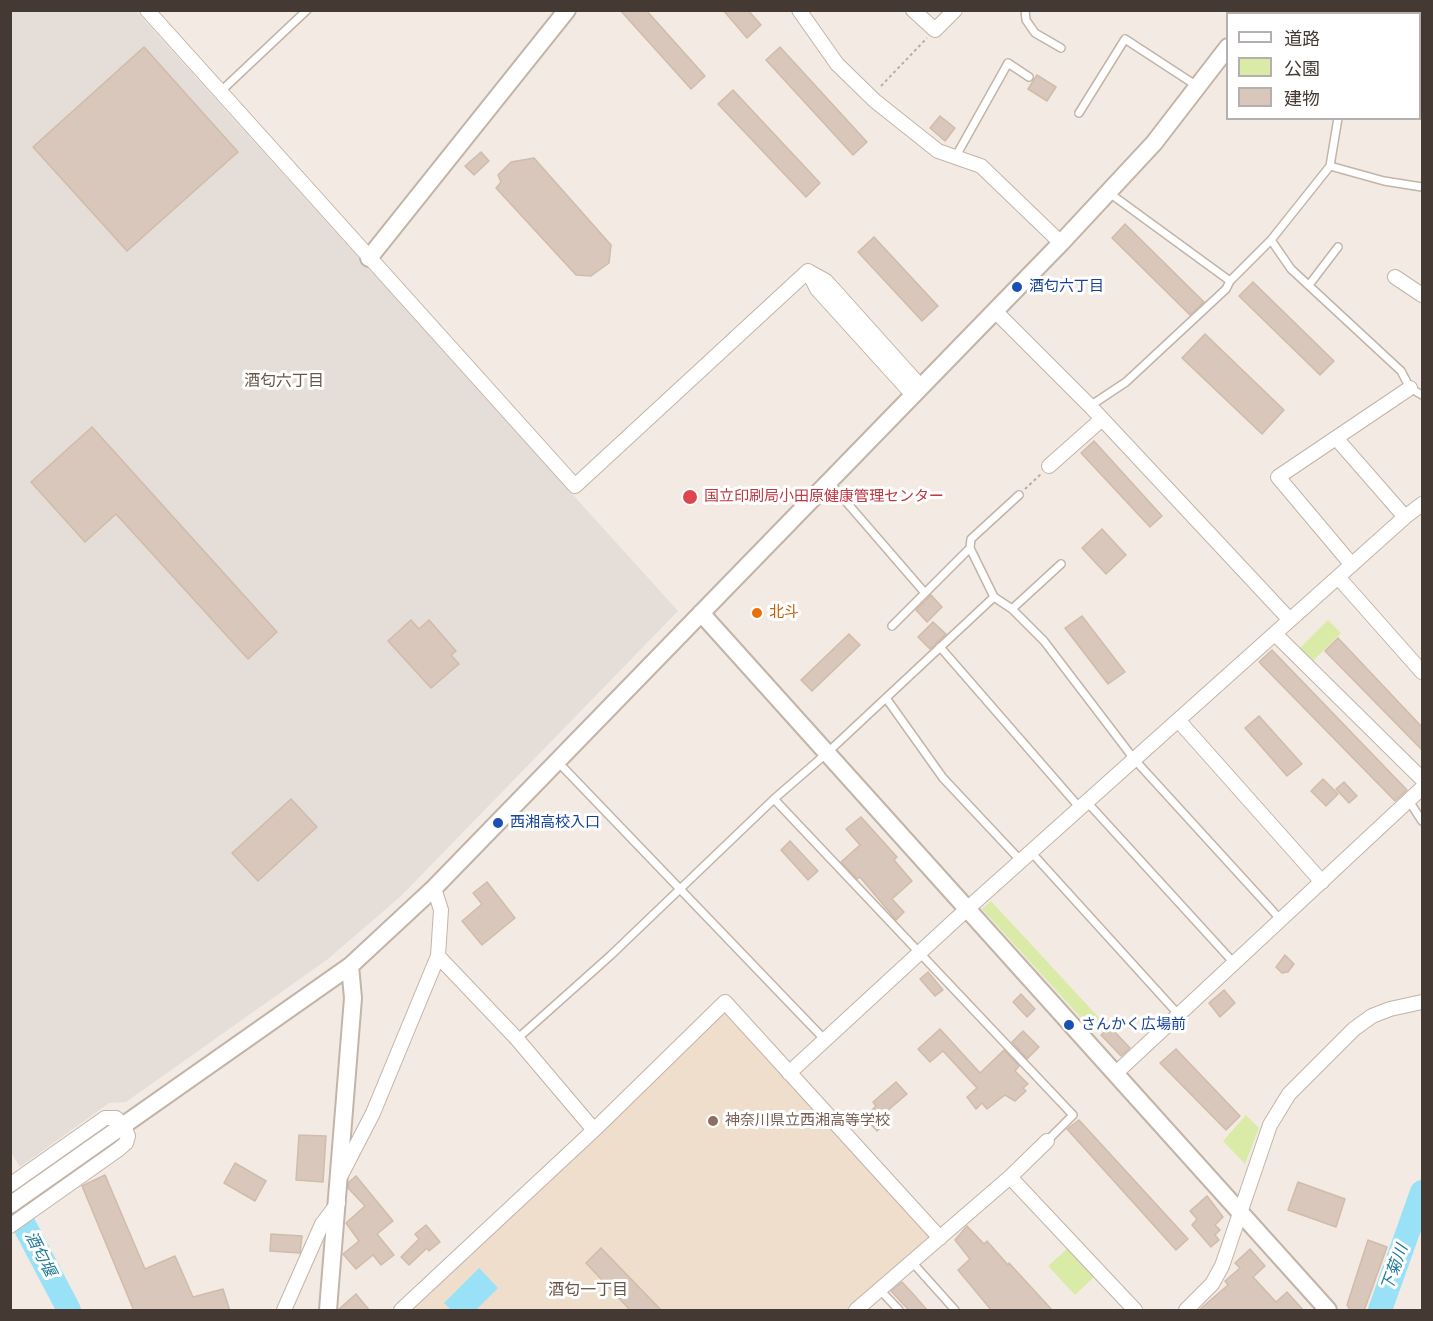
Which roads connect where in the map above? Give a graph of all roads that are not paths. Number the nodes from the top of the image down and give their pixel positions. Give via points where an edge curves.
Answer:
1 (147, 10) edge
2 (307, 10) edge
3 (567, 10) edge
4 (799, 10) edge
5 (914, 10) edge
6 (956, 10) edge
7 (1025, 10) edge
8 (1061, 48) dead end
9 (1226, 48) edge
10 (1029, 77) dead end
11 (1199, 87) junction
12 (220, 92) junction
13 (1079, 112) dead end
14 (1338, 120) edge
15 (956, 156) junction
16 (1330, 166) junction
17 (1422, 187) edge
18 (1108, 192) junction
19 (1271, 240) junction
20 (1061, 243) junction
21 (1338, 247) dead end
22 (369, 258) junction
23 (1395, 277) dead end
24 (1230, 281) junction
25 (1309, 285) junction
26 (1422, 295) edge
27 (996, 312) junction
28 (917, 391) junction
29 (1416, 392) edge
30 (1090, 406) junction
31 (1102, 419) junction
32 (1336, 438) junction
33 (1049, 466) road end
34 (829, 482) junction
35 (1019, 495) road end
36 (1422, 504) edge
37 (1405, 517) junction
38 (969, 548) junction
39 (1061, 564) dead end
40 (1352, 565) junction
41 (1338, 577) junction
42 (925, 593) junction
43 (994, 597) junction
44 (1012, 609) junction
45 (701, 614) junction
46 (1290, 620) junction
47 (892, 626) dead end
48 (1275, 634) junction
49 (940, 647) junction
50 (1422, 672) edge
51 (886, 698) junction
52 (1178, 720) junction
53 (827, 753) junction
54 (1134, 759) junction
55 (557, 762) junction
56 (1422, 779) edge
57 (1422, 788) edge
58 (774, 799) junction
59 (1409, 801) junction
60 (1084, 805) junction
61 (1422, 821) edge
62 (1026, 856) junction
63 (1322, 882) junction
64 (434, 888) junction
65 (680, 889) junction
66 (967, 909) junction
67 (1281, 920) junction
68 (920, 954) junction
69 (438, 956) junction
70 (1234, 963) junction
71 (350, 966) junction
72 (1422, 1002) edge
73 (1179, 1015) junction
74 (517, 1039) junction
75 (825, 1040) junction
76 (789, 1073) junction
77 (1116, 1073) junction
78 (124, 1125) junction
79 (594, 1130) junction
80 (1047, 1141) joint
81 (340, 1175) junction
82 (1010, 1177) junction
83 (10, 1185) edge
84 (338, 1203) junction
85 (10, 1205) edge
86 (1242, 1213) junction
87 (10, 1226) edge
88 (940, 1239) junction
89 (912, 1262) junction
90 (880, 1290) junction
91 (284, 1311) edge
92 (328, 1311) edge
93 (400, 1311) edge
94 (856, 1311) edge
95 (899, 1311) edge
96 (955, 1311) edge
97 (1134, 1311) edge
98 (1186, 1311) edge
99 (1328, 1311) edge

1 - 12 street
2 - 12 lane
3 - 22 street
4 - 15 street via 837,64 871,98 938,151
5 - 6 street via 935,30
7 - 8 lane via 1026,20 1035,33
9 - 11 street
10 - 15 lane via 1008,63
11 - 13 lane via 1125,39
11 - 18 street via 1154,144
12 - 22 street
14 - 16 lane
15 - 20 street via 981,166
16 - 17 lane
16 - 19 lane
18 - 20 street
18 - 24 lane
19 - 24 lane
19 - 25 lane via 1291,269
20 - 27 street
21 - 25 lane
22 - 28 street via 575,486 808,271 826,281
23 - 26 street
24 - 30 lane via 1126,382
25 - 29 lane via 1401,371
27 - 28 street
27 - 30 street
28 - 34 street
29 - 32 street
30 - 31 street
31 - 33 street
31 - 46 street
32 - 37 street
32 - 40 street via 1278,477
34 - 42 lane
34 - 45 street
35 - 38 lane via 971,539
36 - 37 street
37 - 40 street
38 - 42 lane
38 - 43 lane
39 - 44 lane
40 - 41 street
41 - 46 street
41 - 50 street
42 - 47 lane
43 - 44 lane
43 - 49 lane
44 - 54 lane via 1044,641
45 - 53 street
45 - 55 street
46 - 48 street
48 - 52 street
48 - 56 street
49 - 51 lane
49 - 60 lane
51 - 53 lane
51 - 62 lane via 943,778
52 - 54 street
52 - 63 street
53 - 58 lane
53 - 66 street
54 - 60 street
54 - 67 lane
55 - 64 street
55 - 65 lane
57 - 59 street
58 - 65 lane
58 - 68 lane
59 - 61 lane
59 - 63 street
60 - 62 street
60 - 70 lane
62 - 66 street
62 - 73 lane
63 - 67 street
64 - 69 street via 441,910
64 - 71 street
65 - 74 lane
65 - 75 lane
66 - 68 street
66 - 77 street
67 - 70 street
68 - 75 street
68 - 80 lane via 1073,1115
69 - 74 street
69 - 81 street via 373,1113
70 - 73 street
71 - 78 street
71 - 81 street via 353,998
72 - 86 street via 1372,1016 1289,1094 1270,1125
73 - 77 street
74 - 79 street
75 - 76 street
76 - 79 street via 724,1002
76 - 88 street
77 - 86 street
78 - 83 street via 116,1118 105,1118
78 - 85 street
78 - 87 street via 126,1143
79 - 93 street
80 - 82 street
81 - 84 street
82 - 88 street
82 - 97 street
84 - 91 street via 322,1224
84 - 92 street
86 - 98 street via 1217,1275
86 - 99 street
88 - 89 street
89 - 90 street
89 - 96 lane
90 - 94 street
90 - 95 lane

